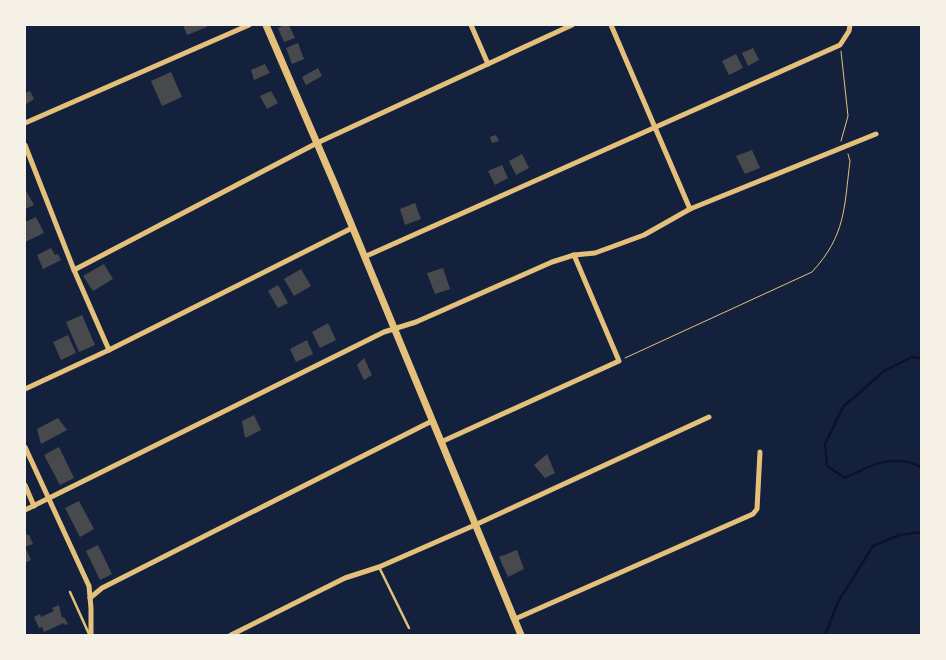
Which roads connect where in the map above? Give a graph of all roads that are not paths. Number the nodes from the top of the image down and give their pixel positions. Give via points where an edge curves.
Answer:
1 (249, 25) edge
2 (266, 25) edge
3 (472, 25) edge
4 (572, 25) edge
5 (611, 25) edge
6 (850, 25) edge
7 (488, 64) junction
8 (25, 123) edge
9 (655, 127) junction
10 (876, 134) dead end
11 (317, 143) junction
12 (25, 144) edge
13 (690, 210) junction
14 (352, 228) junction
15 (574, 256) junction
16 (364, 257) junction
17 (74, 270) junction
18 (395, 329) junction
19 (109, 350) junction
20 (25, 389) edge
21 (709, 417) dead end
22 (432, 421) junction
23 (441, 442) junction
24 (25, 447) edge
25 (760, 452) dead end
26 (25, 486) edge
27 (48, 498) junction
28 (34, 506) junction
29 (25, 510) edge
30 (475, 525) junction
31 (379, 567) junction
32 (70, 592) dead end
33 (90, 598) junction
34 (514, 619) junction
35 (410, 628) dead end
36 (90, 635) edge
37 (232, 635) edge
38 (521, 635) edge

1 - 8 street
2 - 11 street
3 - 7 street
4 - 7 street
5 - 9 street
6 - 9 street via 840,45
7 - 11 street
9 - 13 street
9 - 16 street
10 - 13 street
11 - 14 street
11 - 17 street
12 - 17 street
13 - 15 street via 644,235 595,253
14 - 16 street
14 - 19 street
15 - 18 street via 552,262
15 - 23 street via 619,361
16 - 18 street
17 - 19 street
18 - 22 street
18 - 27 street
19 - 20 street
21 - 30 street
22 - 23 street
22 - 33 street via 102,588
23 - 30 street
24 - 27 street
25 - 34 street via 757,509 753,514
26 - 28 street
27 - 28 street
27 - 33 street via 89,586
28 - 29 street
30 - 31 street
30 - 34 street
31 - 35 lane
31 - 37 street via 345,578
32 - 36 lane
33 - 36 street
34 - 38 street

